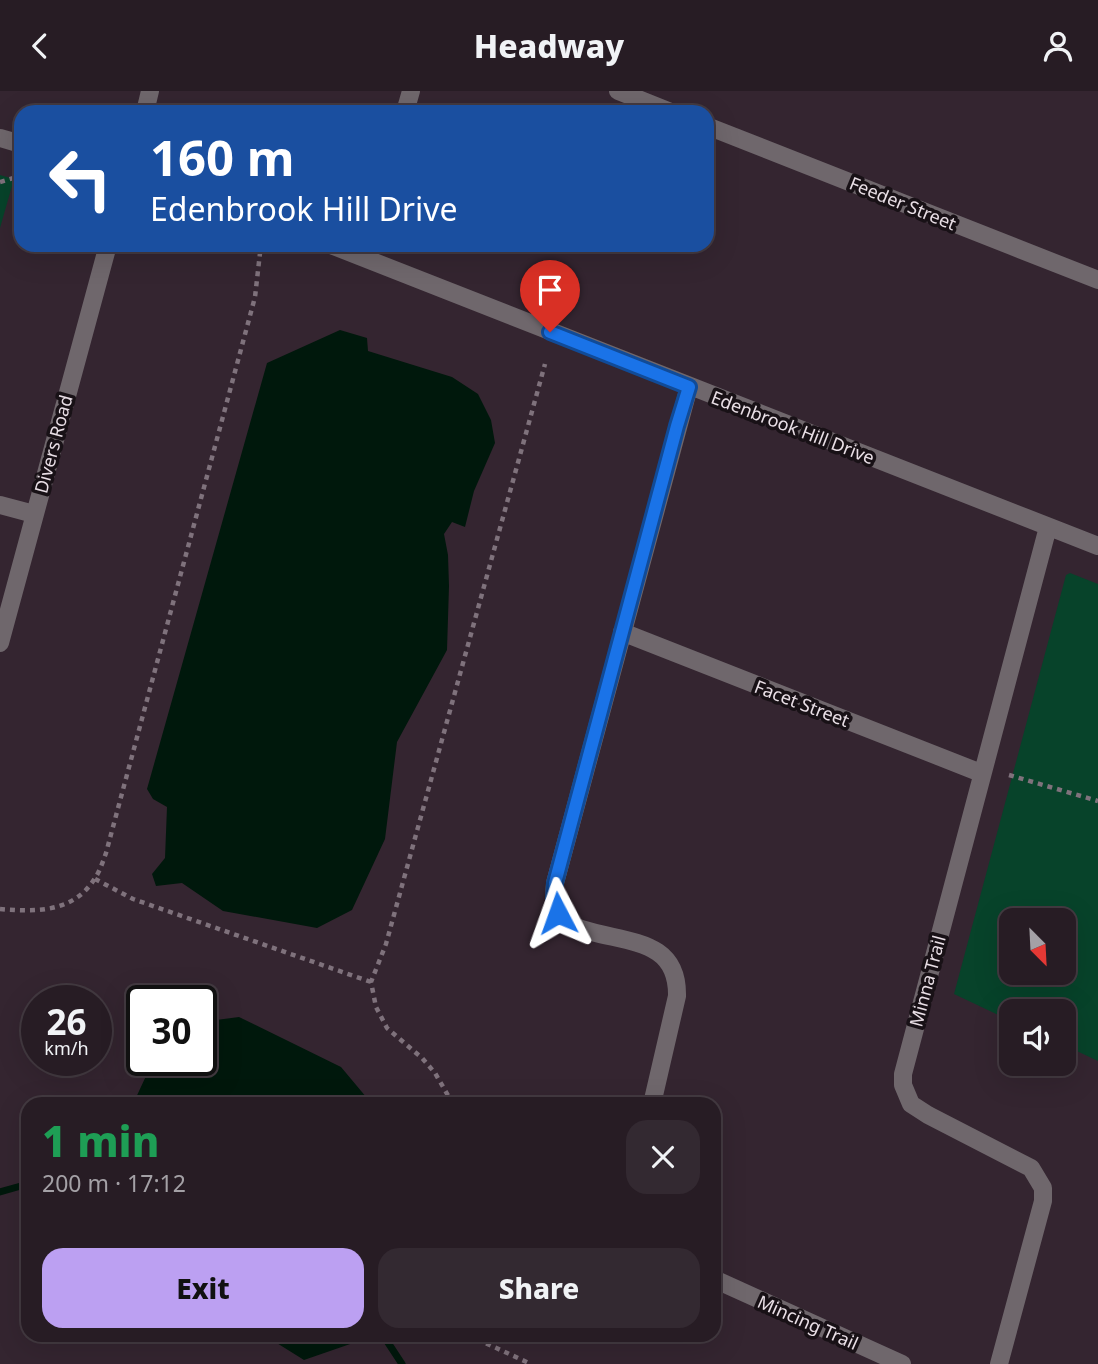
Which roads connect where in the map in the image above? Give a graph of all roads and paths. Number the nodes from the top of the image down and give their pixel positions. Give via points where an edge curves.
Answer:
1 (618, 91) edge
2 (653, 105) edge
3 (714, 129) edge
4 (106, 252) edge
5 (368, 252) edge
6 (260, 253) dead end
7 (1098, 280) edge
8 (545, 365) dead end
9 (689, 387) junction
10 (0, 505) edge
11 (34, 514) junction
12 (1048, 527) junction
13 (1098, 546) edge
14 (622, 632) junction
15 (0, 643) edge
16 (981, 773) junction
17 (1009, 775) dead end
18 (1098, 801) edge
19 (95, 880) junction
20 (0, 909) edge
21 (371, 982) junction
22 (449, 1097) edge
23 (654, 1097) edge
24 (721, 1282) edge
25 (483, 1342) edge
26 (531, 1364) edge
27 (902, 1364) edge
28 (999, 1364) edge

1 - 2 street
3 - 7 street, Feeder Street
4 - 11 street, Divers Road
5 - 9 street, Edenbrook Hill Drive
6 - 19 path via 255,297
8 - 21 path via 386,944
9 - 12 street, Edenbrook Hill Drive
9 - 14 street
10 - 11 street
11 - 15 street, Divers Road
12 - 13 street, Edenbrook Hill Drive
12 - 16 street, Minna Trail
14 - 16 street, Facet Street
14 - 23 street via 554,899 565,921 656,949 673,969 677,996
16 - 28 street, Minna Trail via 903,1085 911,1104 919,1110 1021,1161 1031,1168 1042,1188 1043,1202
17 - 18 path
19 - 20 path via 60,906 34,912
19 - 21 path via 132,899
21 - 22 path via 387,1028 422,1058
24 - 27 street, Mincing Trail
25 - 26 path

